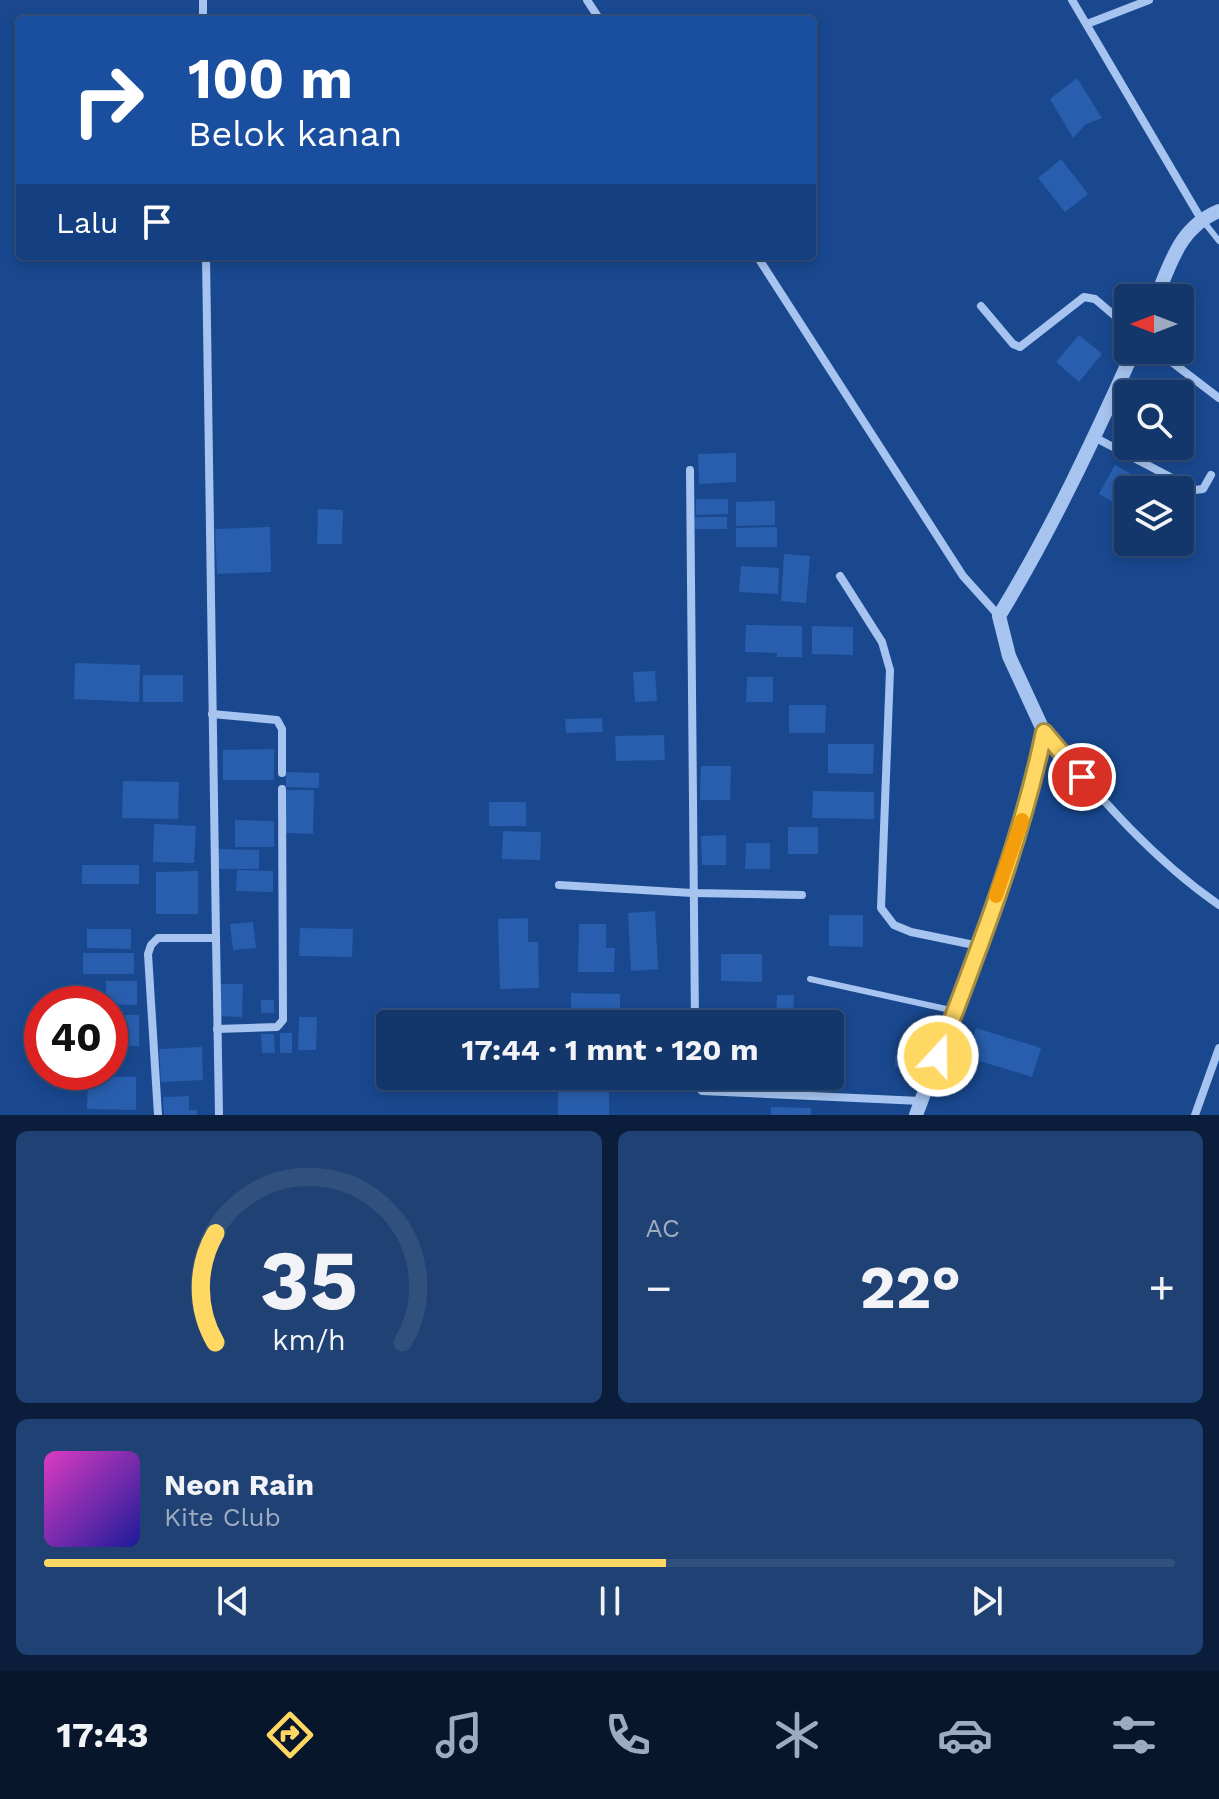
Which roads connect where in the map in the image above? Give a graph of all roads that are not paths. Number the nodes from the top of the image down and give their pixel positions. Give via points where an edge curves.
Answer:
1 (1072, 0) edge
2 (1149, 0) edge
3 (1087, 24) junction
4 (1219, 211) edge
5 (1201, 219) junction
6 (1219, 241) edge
7 (206, 260) edge
8 (760, 260) edge
9 (1162, 284) edge
10 (981, 306) dead end
11 (1114, 315) edge
12 (1128, 364) edge
13 (1174, 364) edge
14 (1219, 398) edge
15 (1094, 437) junction
16 (690, 470) dead end
17 (1211, 475) dead end
18 (840, 576) dead end
19 (999, 616) junction
20 (212, 714) junction
21 (1044, 732) junction
22 (282, 773) dead end
23 (282, 789) dead end
24 (559, 885) dead end
25 (692, 893) junction
26 (802, 895) dead end
27 (1219, 905) edge
28 (216, 938) junction
29 (979, 946) junction
30 (810, 979) dead end
31 (695, 1010) edge
32 (955, 1011) junction
33 (217, 1029) junction
34 (1219, 1048) edge
35 (701, 1090) edge
36 (918, 1108) edge
37 (158, 1115) edge
38 (219, 1115) edge
39 (1195, 1115) edge

1 - 3 street
2 - 3 street
3 - 5 street
4 - 5 street
5 - 6 lane
5 - 9 street via 1179,244
7 - 20 street
8 - 19 street via 963,576
10 - 11 street via 1020,347 1084,297
12 - 15 street
13 - 14 street
15 - 17 street via 1195,490 1203,489
15 - 19 street
16 - 25 street
18 - 29 street via 882,642 890,670 881,908 894,925 911,932
19 - 21 street via 1009,656
20 - 22 street via 277,720 282,729
20 - 28 street
21 - 27 street via 1121,822 1183,880
21 - 29 street via 1026,807
23 - 33 street via 283,1020 277,1027
24 - 25 street
25 - 26 street
25 - 31 street
28 - 33 street
28 - 37 street via 158,938 148,954
29 - 32 street
30 - 32 lane
32 - 36 street
33 - 38 street
34 - 39 street
35 - 36 street

